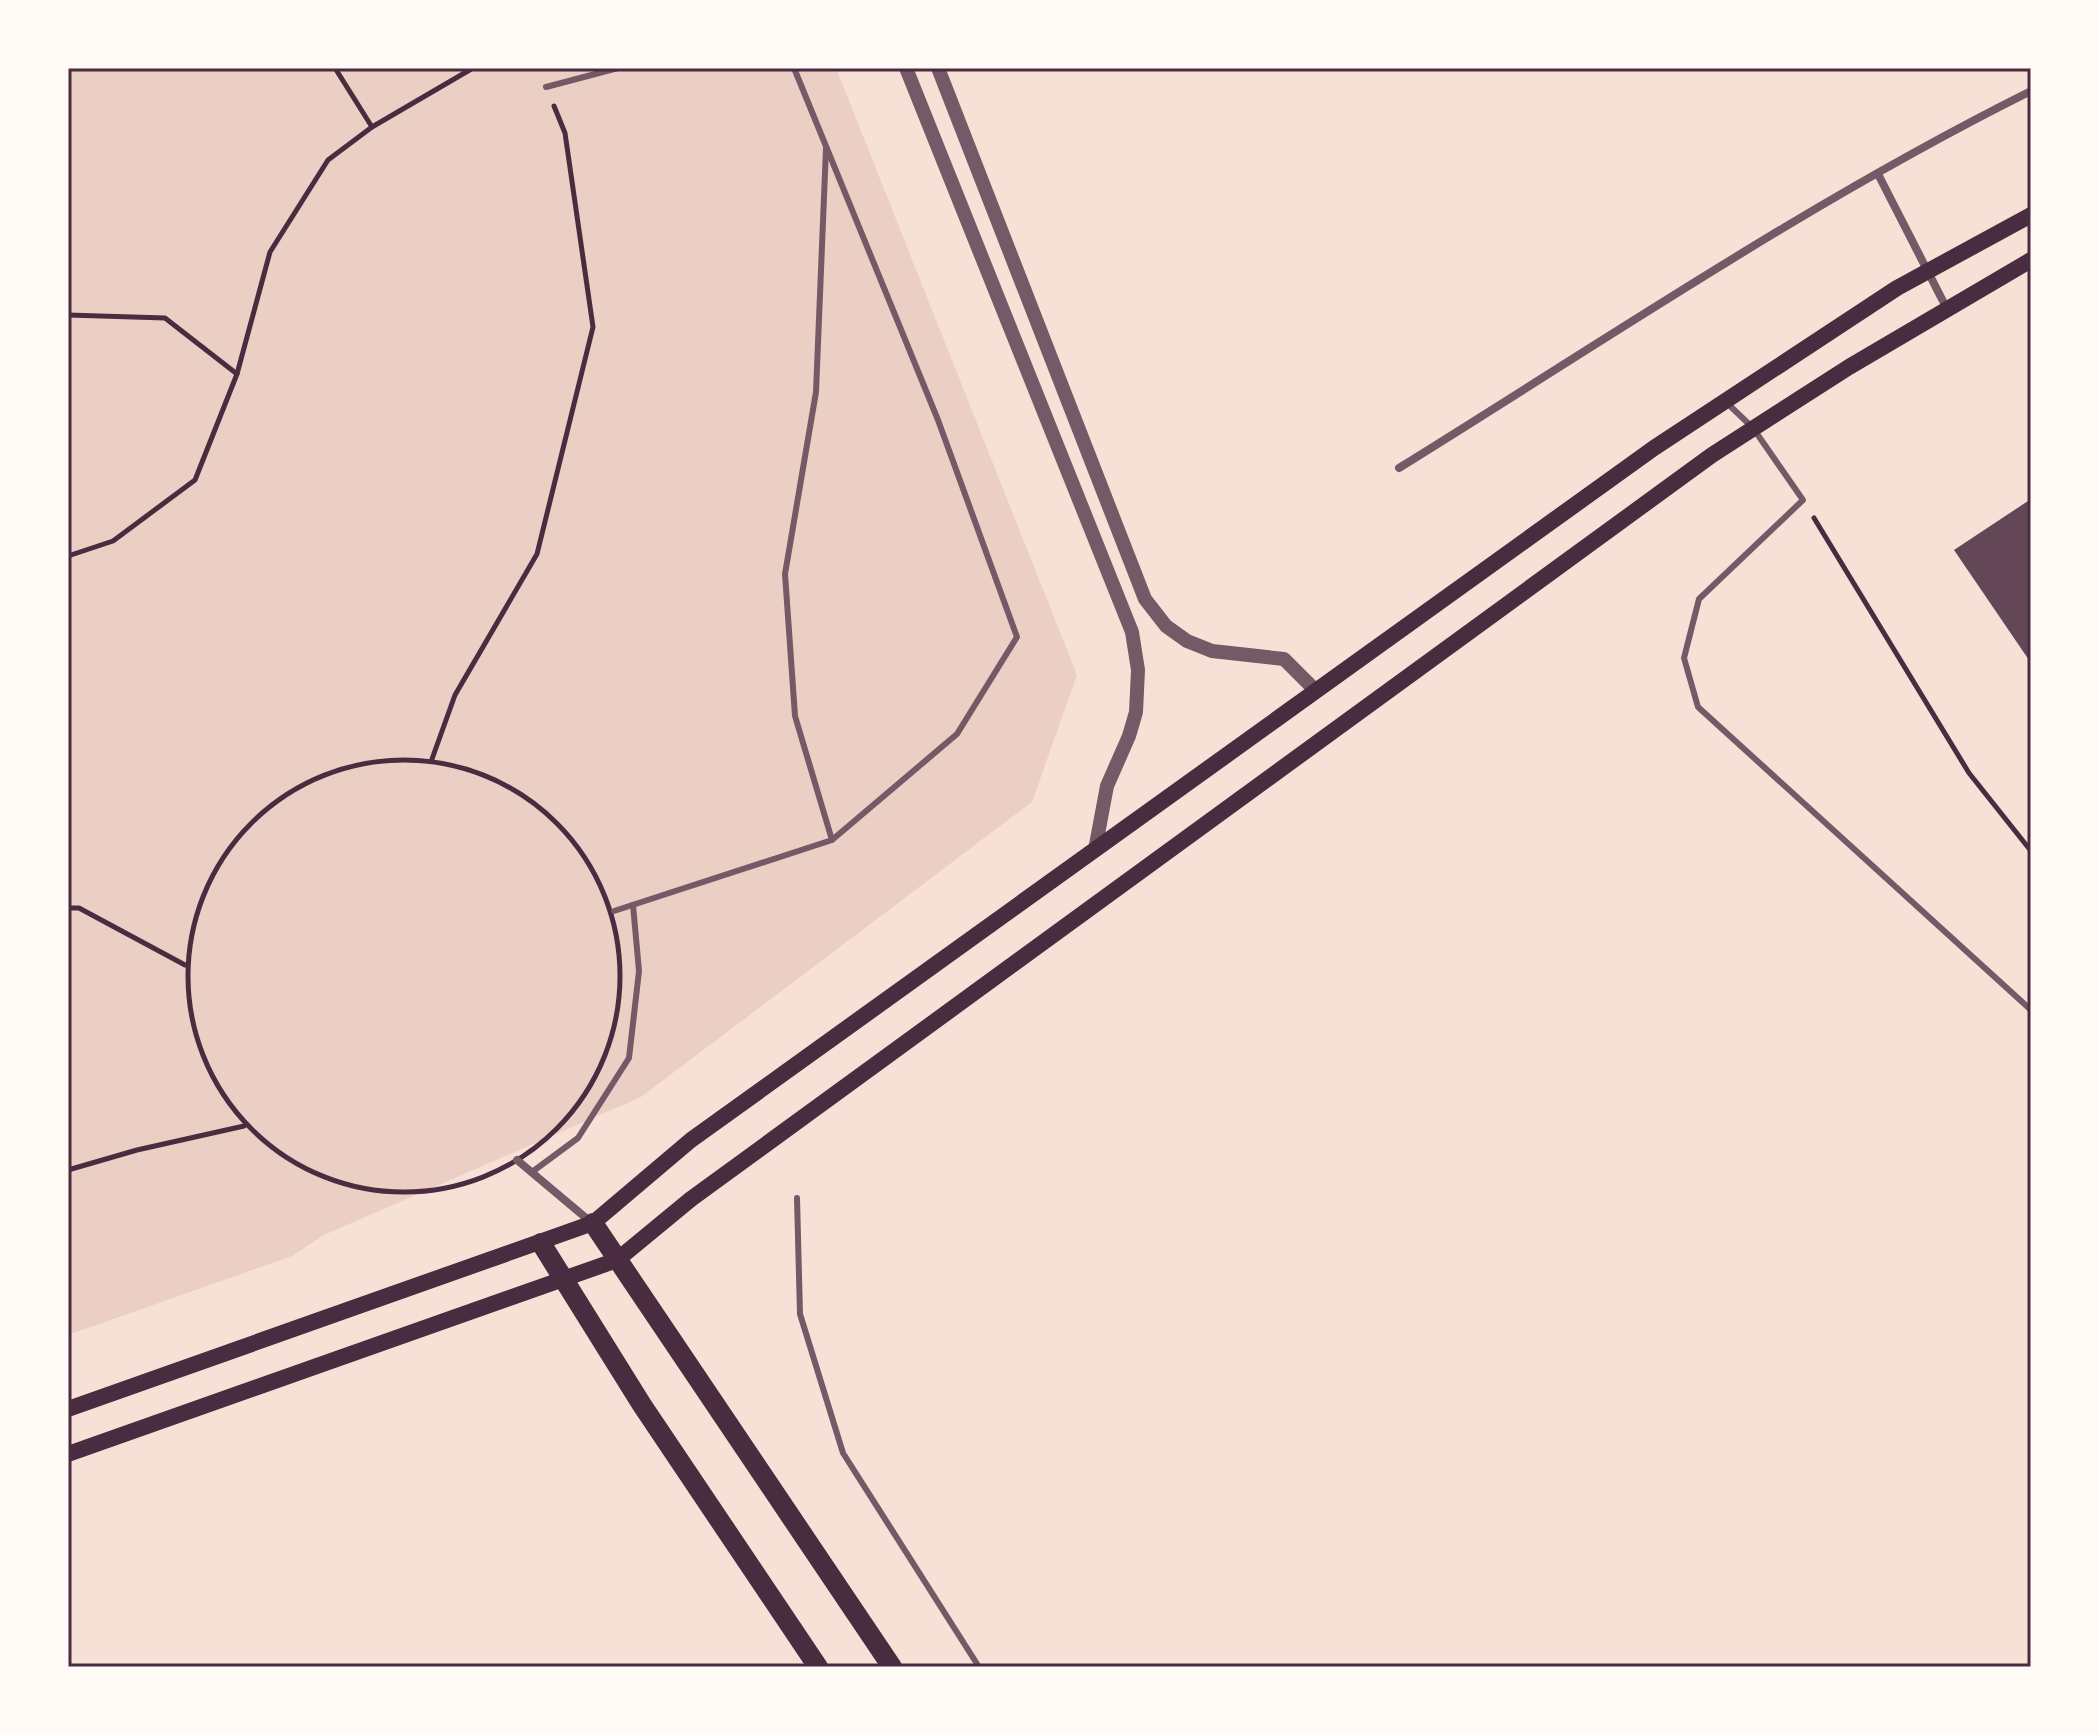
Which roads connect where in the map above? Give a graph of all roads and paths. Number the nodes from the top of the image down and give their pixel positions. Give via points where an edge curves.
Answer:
1 (335, 68) edge
2 (473, 68) edge
3 (618, 68) edge
4 (794, 68) edge
5 (906, 68) edge
6 (938, 68) edge
7 (546, 87) joint
8 (2031, 91) edge
9 (372, 127) junction
10 (826, 145) junction
11 (1878, 174) junction
12 (2031, 215) edge
13 (2031, 260) edge
14 (1928, 272) junction
15 (1947, 309) junction
16 (68, 315) edge
17 (237, 374) junction
18 (1724, 401) junction
19 (1753, 428) junction
20 (1399, 468) dead end
21 (1803, 500) junction
22 (68, 556) edge
23 (1315, 690) junction
24 (432, 759) junction
25 (832, 840) junction
26 (1095, 850) junction
27 (2031, 851) edge
28 (633, 905) junction
29 (68, 908) edge
30 (614, 911) junction
31 (185, 965) junction
32 (2031, 1010) edge
33 (244, 1126) junction
34 (517, 1160) junction
35 (68, 1170) edge
36 (532, 1172) junction
37 (797, 1198) dead end
38 (593, 1223) junction
39 (541, 1243) junction
40 (617, 1260) junction
41 (564, 1281) junction
42 (68, 1409) edge
43 (68, 1454) edge
44 (818, 1667) edge
45 (892, 1667) edge
46 (979, 1667) edge

1 - 9 path
2 - 9 path
3 - 7 lane
4 - 10 lane
5 - 26 street via 1132,632 1138,670 1136,712 1107,786
6 - 23 street via 1145,599 1166,626 1187,641 1212,651 1284,659
7 - 24 path via 565,133 593,327 537,554 455,695
8 - 11 street
9 - 17 path via 328,160 270,252
10 - 25 lane via 816,392 785,574 795,716
10 - 25 lane via 938,420 1017,637 957,734
11 - 14 street
11 - 20 street
12 - 14 main road
13 - 15 main road
14 - 15 street
14 - 18 main road
15 - 19 main road
16 - 17 path via 165,318
17 - 22 path via 195,480 113,541
18 - 19 lane
18 - 23 main road
19 - 21 lane
19 - 40 main road via 691,1199
21 - 27 path via 1969,773
21 - 32 lane via 1699,599 1684,658 1698,707
23 - 26 main road
24 - 30 path via 508,783 589,857
24 - 31 path via 366,761 282,795 215,866
25 - 28 lane
26 - 38 main road via 691,1140
28 - 30 lane
28 - 36 lane via 639,971 629,1058 578,1138
29 - 31 path via 79,908
30 - 34 path via 619,978 609,1054 560,1129
31 - 33 path via 195,1043
33 - 34 path via 305,1171 408,1194 496,1173
33 - 35 path
34 - 36 street
36 - 38 street
37 - 46 lane via 800,1314 843,1453
38 - 39 main road
38 - 40 main road
39 - 41 main road
39 - 42 main road
40 - 41 main road
40 - 45 main road
41 - 43 main road
41 - 44 main road

